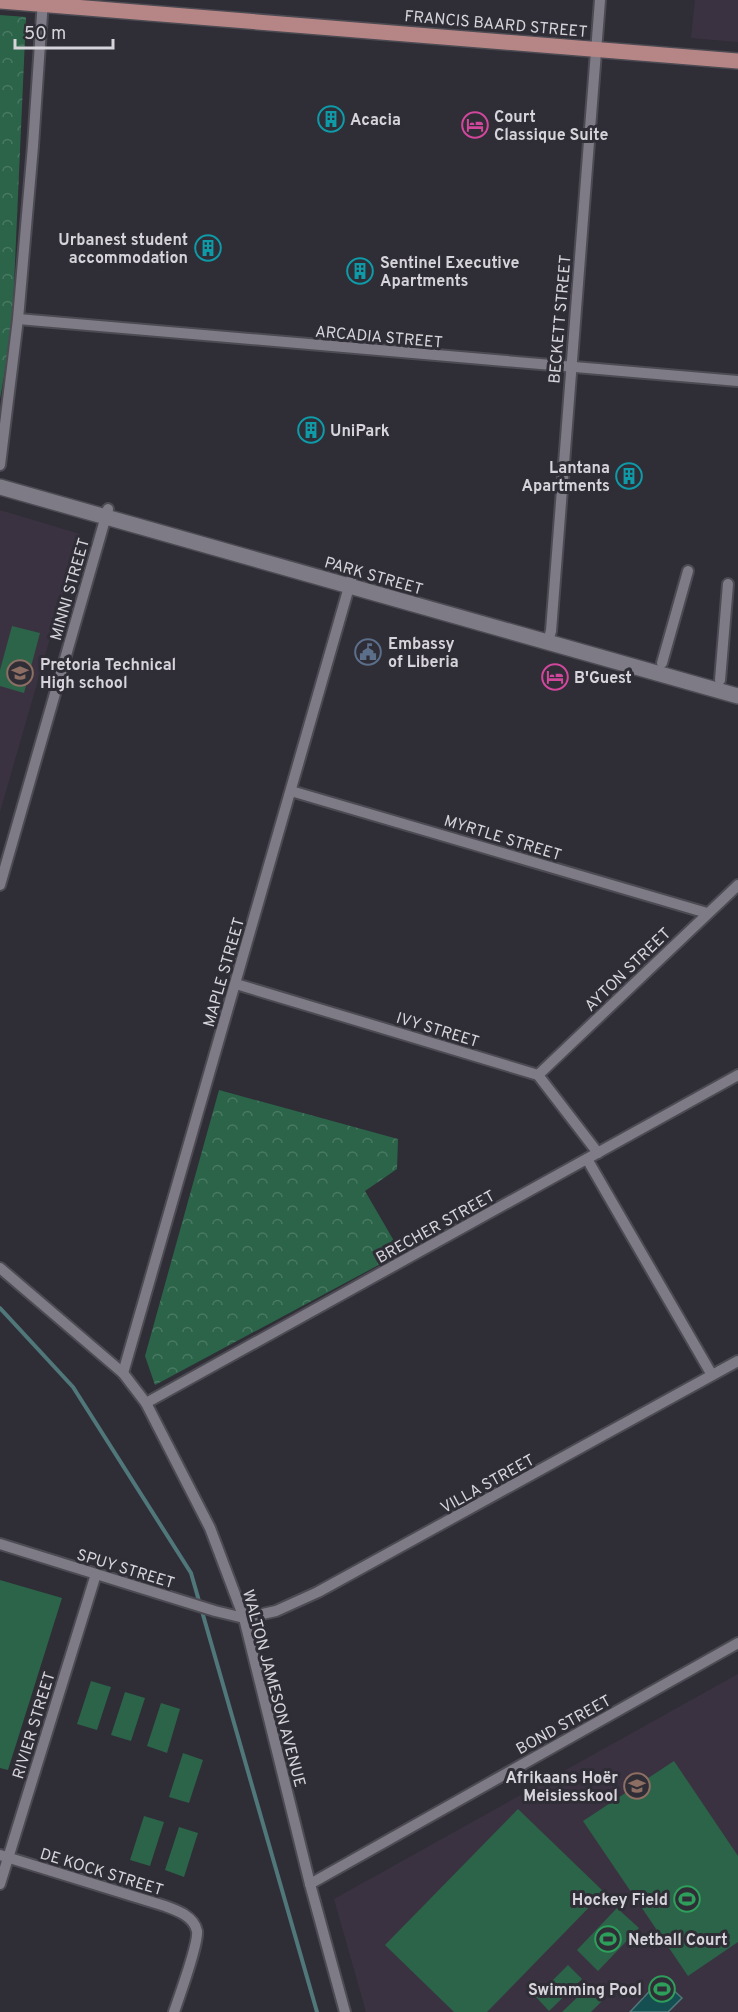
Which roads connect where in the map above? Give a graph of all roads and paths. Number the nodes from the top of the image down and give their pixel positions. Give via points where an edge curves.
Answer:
1 (600, 0) edge
2 (0, 1) edge
3 (43, 3) edge
4 (596, 50) junction
5 (738, 60) edge
6 (18, 319) junction
7 (570, 368) junction
8 (738, 381) edge
9 (0, 465) edge
10 (0, 477) edge
11 (0, 487) edge
12 (106, 513) junction
13 (688, 571) dead end
14 (350, 583) junction
15 (728, 584) dead end
16 (549, 636) junction
17 (662, 663) junction
18 (720, 680) junction
19 (738, 685) edge
20 (738, 696) edge
21 (291, 791) junction
22 (0, 885) edge
23 (738, 885) edge
24 (707, 913) junction
25 (236, 984) junction
26 (538, 1075) junction
27 (738, 1075) edge
28 (598, 1153) junction
29 (587, 1159) junction
30 (0, 1268) edge
31 (738, 1361) edge
32 (123, 1373) junction
33 (712, 1375) junction
34 (146, 1403) junction
35 (0, 1544) edge
36 (96, 1574) junction
37 (244, 1618) junction
38 (738, 1643) edge
39 (4, 1857) edge
40 (0, 1884) edge
41 (310, 1884) junction
42 (174, 2012) edge
43 (345, 2012) edge

1 - 4 street, BECKETT STREET
2 - 3 main road, FRANCIS BAARD STREET
3 - 4 main road, FRANCIS BAARD STREET
3 - 6 street
4 - 5 main road, FRANCIS BAARD STREET
4 - 7 street, BECKETT STREET
6 - 7 street, ARCADIA STREET
6 - 9 street
7 - 8 street, ARCADIA STREET
7 - 16 street, BECKETT STREET
10 - 12 street, PARK STREET
11 - 12 street, PARK STREET
12 - 14 street, PARK STREET
12 - 22 street, MINNI STREET
13 - 17 street
14 - 16 street, PARK STREET
14 - 21 street, MAPLE STREET
15 - 18 street
16 - 17 street, PARK STREET
16 - 20 street, PARK STREET
17 - 18 street, PARK STREET
18 - 19 street, PARK STREET
21 - 24 street, MYRTLE STREET
21 - 25 street, MAPLE STREET
23 - 24 street, AYTON STREET
24 - 26 street, AYTON STREET
25 - 26 street, IVY STREET
25 - 32 street, MAPLE STREET
26 - 28 street
27 - 28 street, BRECHER STREET
28 - 29 street, BRECHER STREET
29 - 33 street
29 - 34 street, BRECHER STREET
30 - 32 street, WALTON JAMESON AVENUE
31 - 33 street, VILLA STREET
32 - 34 street, WALTON JAMESON AVENUE
33 - 37 street, VILLA STREET via 318,1592 276,1611
34 - 37 street, WALTON JAMESON AVENUE via 210,1528
35 - 36 street, SPUY STREET
36 - 37 street, SPUY STREET
36 - 39 street, RIVIER STREET
37 - 41 street, WALTON JAMESON AVENUE
38 - 41 street, BOND STREET
39 - 40 street, RIVIER STREET
39 - 42 street, DE KOCK STREET via 165,1906 192,1921 197,1931 195,1943
41 - 43 street, WALTON JAMESON AVENUE

